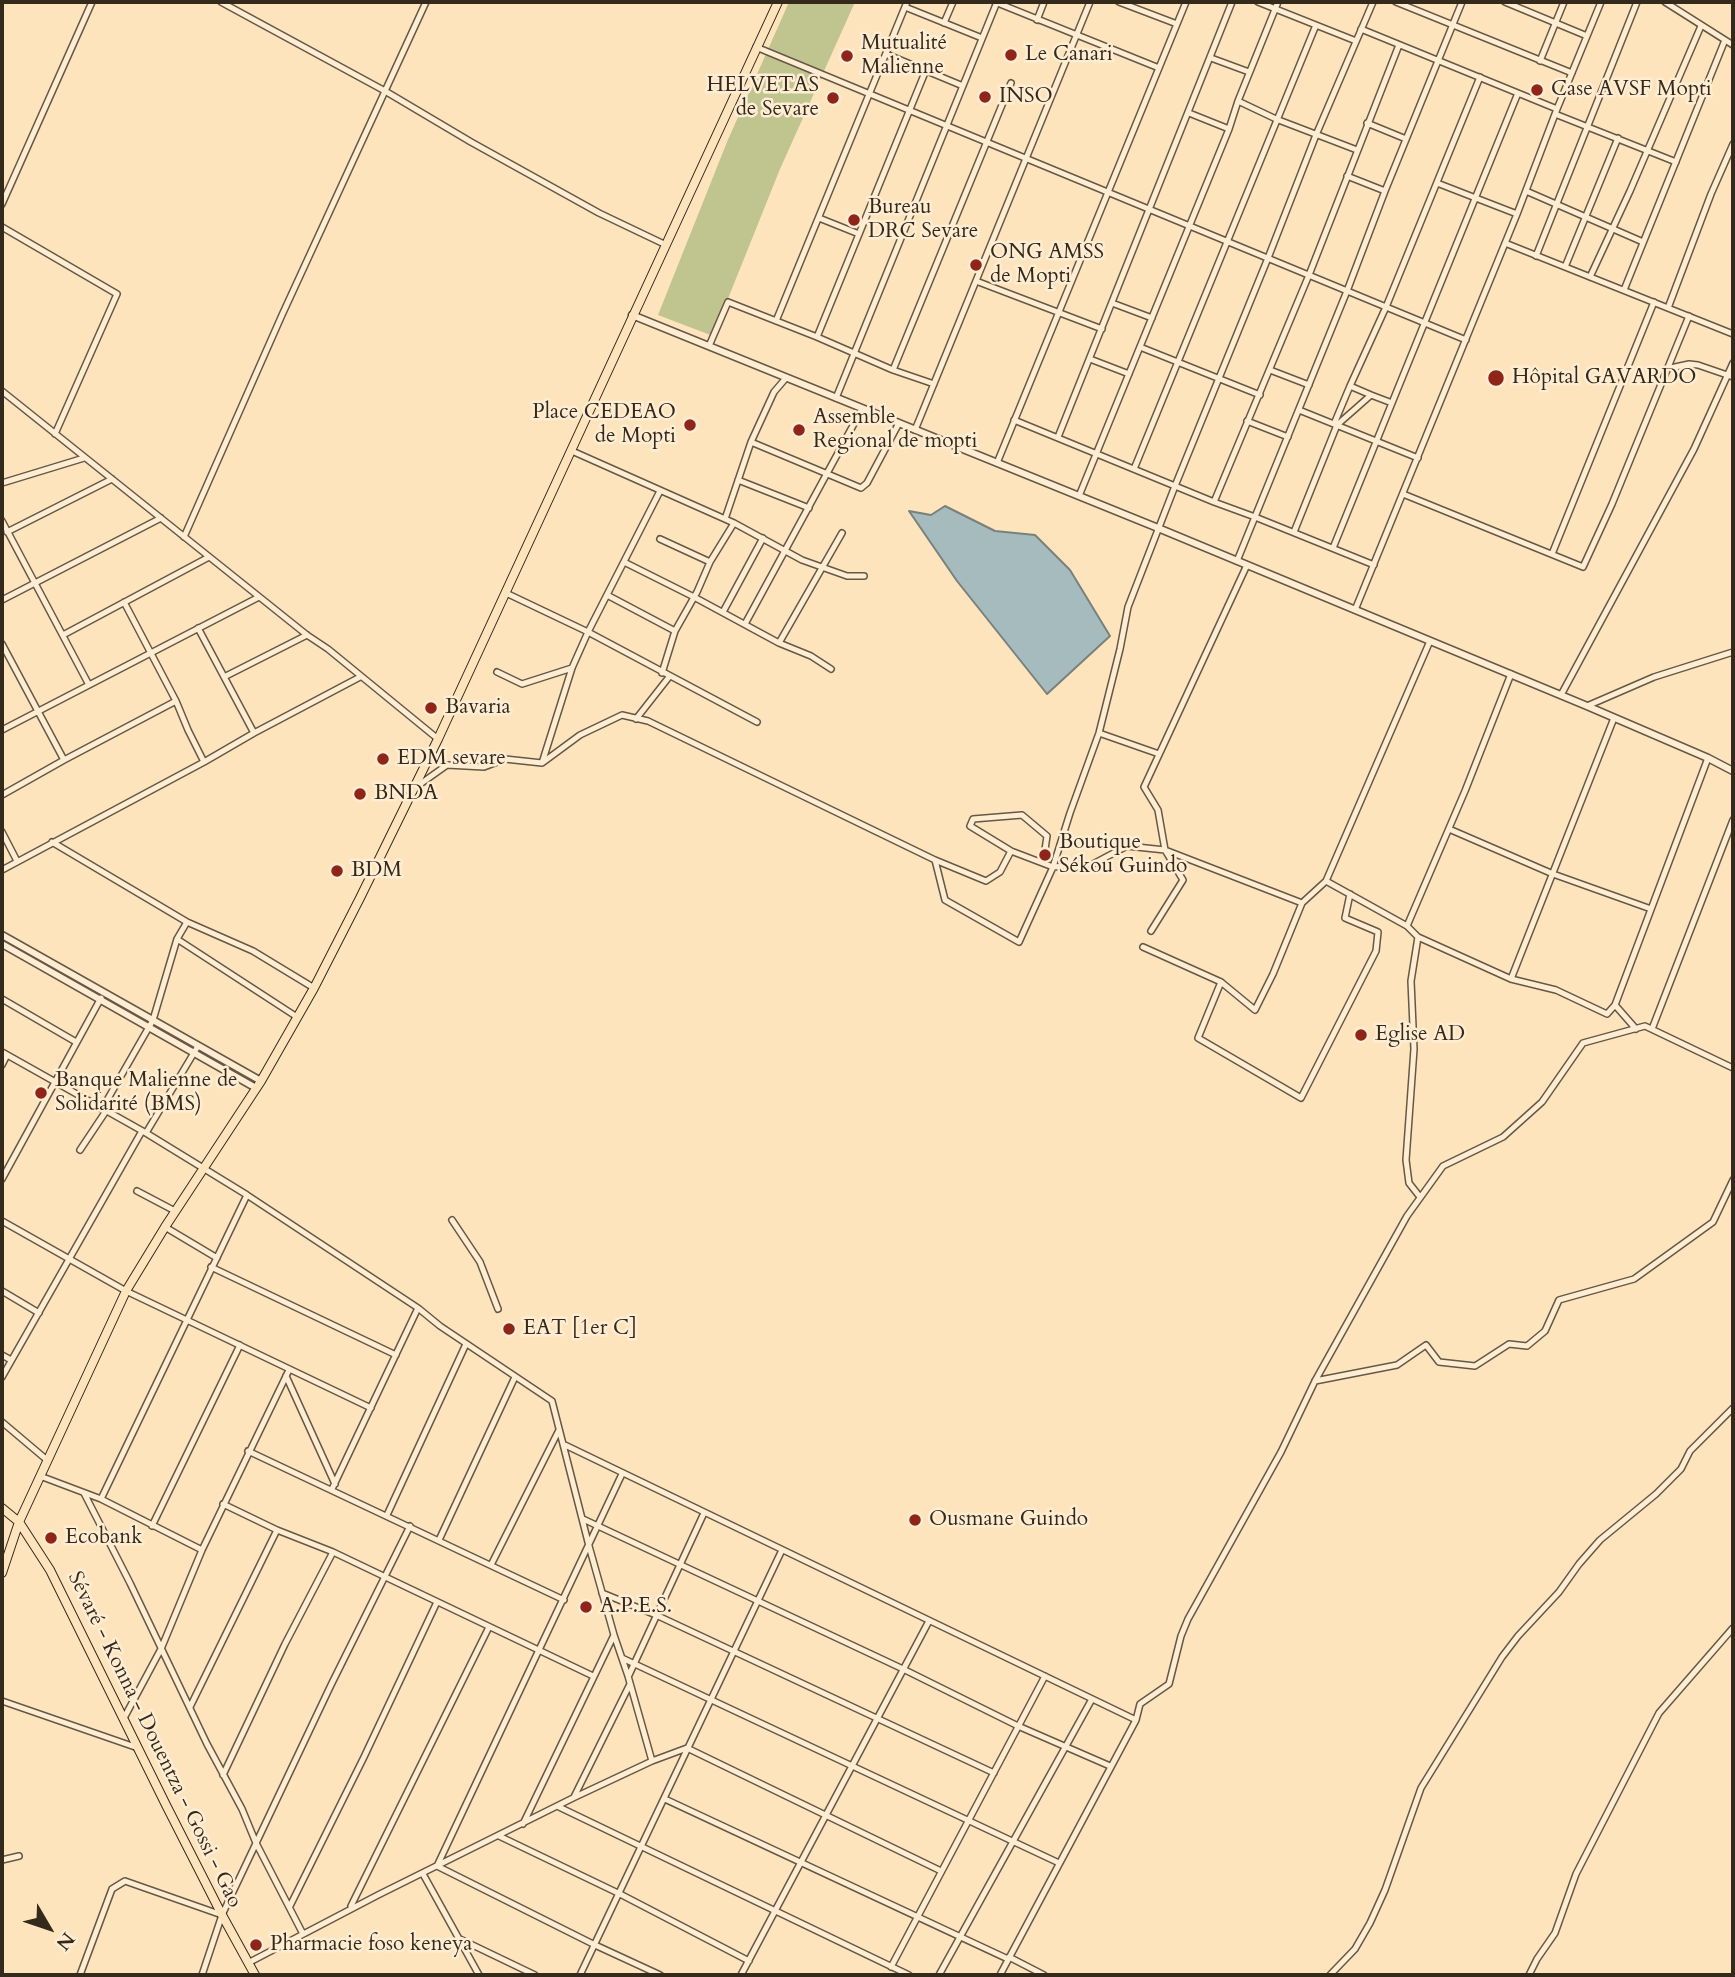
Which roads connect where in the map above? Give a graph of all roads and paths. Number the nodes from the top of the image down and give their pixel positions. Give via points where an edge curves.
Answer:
1 (92, 2) edge
2 (221, 2) edge
3 (426, 2) edge
4 (778, 2) edge
5 (953, 2) edge
6 (996, 2) edge
7 (1044, 2) edge
8 (1090, 2) edge
9 (1119, 2) edge
10 (1185, 2) edge
11 (1232, 2) edge
12 (1258, 2) edge
13 (1373, 2) edge
14 (1396, 2) edge
15 (1461, 2) edge
16 (1505, 2) edge
17 (1564, 2) edge
18 (1601, 2) edge
19 (1637, 2) edge
20 (1665, 2) edge
21 (906, 4) edge
22 (1137, 5) edge
23 (1277, 5) edge
24 (1037, 20) junction
25 (1556, 22) junction
26 (944, 23) junction
27 (1177, 24) junction
28 (1452, 24) junction
29 (1316, 25) junction
30 (1701, 26) junction
31 (1361, 29) junction
32 (1076, 36) junction
33 (1587, 36) junction
34 (982, 38) junction
35 (1725, 40) junction
36 (1356, 41) junction
37 (1399, 45) junction
38 (1733, 45) edge
39 (756, 47) junction
40 (886, 54) junction
41 (1211, 58) junction
42 (1439, 60) junction
43 (1540, 61) junction
44 (1159, 68) junction
45 (926, 70) junction
46 (1249, 72) junction
47 (1572, 73) junction
48 (1480, 76) junction
49 (1011, 83) dead end
50 (963, 86) junction
51 (385, 91) junction
52 (1518, 93) junction
53 (870, 94) junction
54 (1238, 101) junction
55 (909, 110) junction
56 (1556, 111) junction
57 (1189, 113) junction
58 (1276, 119) junction
59 (1367, 123) junction
60 (947, 126) junction
61 (1587, 126) junction
62 (1229, 129) junction
63 (1316, 135) junction
64 (1618, 138) junction
65 (1406, 139) junction
66 (986, 142) junction
67 (1733, 144) edge
68 (1357, 150) junction
69 (1647, 150) junction
70 (1026, 159) junction
71 (1676, 162) junction
72 (1347, 176) junction
73 (1437, 183) junction
74 (1385, 191) junction
75 (1526, 191) junction
76 (1108, 192) junction
77 (1476, 198) junction
78 (2, 204) edge
79 (1557, 204) junction
80 (1150, 209) junction
81 (1517, 214) junction
82 (1586, 216) junction
83 (819, 218) junction
84 (1190, 226) junction
85 (2, 227) edge
86 (1613, 228) junction
87 (859, 234) junction
88 (1227, 241) junction
89 (1643, 242) junction
90 (1505, 243) junction
91 (664, 244) junction
92 (1536, 256) junction
93 (1268, 258) junction
94 (1565, 267) junction
95 (1309, 275) junction
96 (1590, 277) junction
97 (976, 281) junction
98 (1624, 290) junction
99 (1347, 291) junction
100 (1654, 302) junction
101 (1112, 303) junction
102 (1386, 307) junction
103 (1668, 308) junction
104 (1058, 312) junction
105 (632, 315) junction
106 (1689, 316) junction
107 (1152, 318) junction
108 (776, 321) junction
109 (1425, 323) junction
110 (1102, 329) junction
111 (1733, 334) edge
112 (817, 337) junction
113 (1466, 340) junction
114 (709, 346) junction
115 (1140, 347) junction
116 (853, 353) junction
117 (1090, 359) junction
118 (1178, 362) junction
119 (1733, 363) edge
120 (1666, 369) junction
121 (893, 370) junction
122 (1270, 370) junction
123 (1129, 374) junction
124 (1731, 376) edge
125 (786, 378) junction
126 (1219, 379) junction
127 (934, 384) junction
128 (1309, 385) junction
129 (1350, 386) junction
130 (2, 391) edge
131 (8, 395) junction
132 (1260, 395) junction
133 (1371, 395) junction
134 (836, 398) junction
135 (2, 402) edge
136 (1392, 403) junction
137 (862, 409) junction
138 (1299, 410) junction
139 (1014, 420) junction
140 (1247, 421) junction
141 (899, 423) junction
142 (1335, 425) junction
143 (915, 430) junction
144 (55, 435) junction
145 (1058, 437) junction
146 (1288, 437) junction
147 (751, 442) junction
148 (1377, 442) junction
149 (572, 451) junction
150 (1096, 453) junction
151 (85, 458) junction
152 (1418, 458) junction
153 (997, 463) junction
154 (1134, 469) junction
155 (827, 475) junction
156 (112, 479) junction
157 (738, 480) junction
158 (2, 483) edge
159 (1175, 486) junction
160 (660, 491) junction
161 (1403, 494) junction
162 (1079, 496) junction
163 (1214, 502) junction
164 (809, 508) junction
165 (1255, 517) junction
166 (161, 519) junction
167 (724, 519) junction
168 (2, 522) edge
169 (734, 523) junction
170 (1158, 528) junction
171 (7, 532) junction
172 (1294, 532) junction
173 (842, 533) dead end
174 (184, 537) junction
175 (763, 538) junction
176 (660, 539) dead end
177 (1333, 548) junction
178 (785, 550) junction
179 (1552, 554) junction
180 (209, 557) junction
181 (1237, 561) junction
182 (624, 562) junction
183 (710, 562) junction
184 (1247, 565) junction
185 (1374, 565) junction
186 (822, 567) junction
187 (864, 576) dead end
188 (35, 584) junction
189 (506, 593) junction
190 (607, 595) junction
191 (259, 597) junction
192 (694, 597) junction
193 (2, 600) edge
194 (124, 602) junction
195 (1355, 610) junction
196 (723, 612) junction
197 (745, 624) junction
198 (198, 628) junction
199 (675, 631) junction
200 (588, 632) junction
201 (63, 635) junction
202 (307, 635) junction
203 (1430, 641) junction
204 (779, 643) junction
205 (2, 644) edge
206 (1733, 652) edge
207 (151, 653) junction
208 (11, 660) junction
209 (2, 665) edge
210 (572, 668) junction
211 (831, 669) dead end
212 (497, 672) dead end
213 (662, 673) junction
214 (1511, 674) junction
215 (224, 677) junction
216 (360, 677) junction
217 (669, 677) junction
218 (89, 685) junction
219 (1561, 695) junction
220 (176, 701) junction
221 (1587, 706) junction
222 (37, 711) junction
223 (1615, 718) junction
224 (636, 719) junction
225 (757, 722) dead end
226 (2, 730) edge
227 (254, 733) junction
228 (1098, 733) junction
229 (438, 739) junction
230 (1159, 754) junction
231 (1708, 758) junction
232 (64, 760) junction
233 (204, 762) junction
234 (542, 763) junction
235 (1733, 771) edge
236 (414, 789) junction
237 (2, 795) edge
238 (1733, 820) edge
239 (1449, 829) junction
240 (2, 832) edge
241 (52, 842) junction
242 (1165, 850) junction
243 (1011, 851) junction
244 (935, 860) junction
245 (17, 861) junction
246 (1043, 863) junction
247 (1053, 867) junction
248 (2, 870) edge
249 (1553, 874) junction
250 (1326, 881) junction
251 (1350, 894) junction
252 (1302, 903) junction
253 (1650, 909) junction
254 (187, 922) junction
255 (1408, 926) junction
256 (1151, 931) dead end
257 (2, 935) edge
258 (1418, 937) junction
259 (177, 939) junction
260 (2, 944) edge
261 (1143, 947) dead end
262 (1511, 979) junction
263 (1221, 982) junction
264 (314, 988) junction
265 (103, 996) junction
266 (2, 999) edge
267 (1615, 1005) junction
268 (297, 1017) junction
269 (151, 1023) junction
270 (1636, 1029) junction
271 (1652, 1029) junction
272 (76, 1042) junction
273 (196, 1049) junction
274 (5, 1054) edge
275 (2, 1065) edge
276 (1733, 1068) edge
277 (54, 1082) junction
278 (258, 1084) junction
279 (104, 1110) junction
280 (144, 1132) junction
281 (80, 1150) dead end
282 (204, 1168) junction
283 (2, 1179) edge
284 (1733, 1180) edge
285 (137, 1191) dead end
286 (247, 1195) junction
287 (1420, 1198) junction
288 (175, 1212) junction
289 (452, 1220) dead end
290 (2, 1221) edge
291 (164, 1227) junction
292 (217, 1258) junction
293 (70, 1259) junction
294 (211, 1268) junction
295 (2, 1291) edge
296 (126, 1291) junction
297 (418, 1308) junction
298 (498, 1309) dead end
299 (38, 1314) junction
300 (186, 1321) junction
301 (466, 1343) junction
302 (240, 1345) junction
303 (2, 1355) edge
304 (396, 1355) junction
305 (11, 1360) junction
306 (287, 1373) junction
307 (2, 1377) edge
308 (515, 1377) junction
309 (1315, 1381) junction
310 (371, 1408) junction
311 (1733, 1408) edge
312 (2, 1422) edge
313 (560, 1429) junction
314 (564, 1444) junction
315 (248, 1451) junction
316 (47, 1460) junction
317 (622, 1474) junction
318 (40, 1476) junction
319 (334, 1487) junction
320 (84, 1493) junction
321 (101, 1500) junction
322 (223, 1504) junction
323 (2, 1508) edge
324 (704, 1513) junction
325 (387, 1515) junction
326 (583, 1519) junction
327 (19, 1522) junction
328 (152, 1526) junction
329 (410, 1526) junction
330 (597, 1526) junction
331 (277, 1530) junction
332 (439, 1540) junction
333 (589, 1546) junction
334 (202, 1550) junction
335 (782, 1550) junction
336 (333, 1552) junction
337 (680, 1564) junction
338 (491, 1565) junction
339 (2, 1573) edge
340 (385, 1577) junction
341 (602, 1593) junction
342 (564, 1600) junction
343 (437, 1602) junction
344 (757, 1602) junction
345 (656, 1615) junction
346 (929, 1621) junction
347 (489, 1627) junction
348 (1733, 1628) edge
349 (614, 1635) junction
350 (161, 1649) junction
351 (540, 1651) junction
352 (734, 1651) junction
353 (622, 1658) junction
354 (634, 1664) junction
355 (903, 1670) junction
356 (593, 1676) junction
357 (628, 1676) junction
358 (1045, 1676) junction
359 (630, 1684) junction
360 (1092, 1699) junction
361 (711, 1700) junction
362 (2, 1702) edge
363 (190, 1707) junction
364 (124, 1718) junction
365 (877, 1718) junction
366 (1136, 1720) junction
367 (1018, 1726) junction
368 (138, 1748) junction
369 (687, 1748) junction
370 (1066, 1748) junction
371 (652, 1761) junction
372 (852, 1766) junction
373 (1110, 1766) junction
374 (994, 1773) junction
375 (223, 1775) junction
376 (573, 1798) junction
377 (665, 1799) junction
378 (559, 1807) junction
379 (827, 1815) junction
380 (968, 1821) junction
381 (523, 1824) junction
382 (499, 1836) junction
383 (1013, 1842) junction
384 (256, 1843) junction
385 (642, 1846) junction
386 (19, 1856) dead end
387 (2, 1860) edge
388 (801, 1862) junction
389 (1059, 1863) junction
390 (437, 1866) junction
391 (942, 1871) junction
392 (423, 1874) junction
393 (620, 1894) junction
394 (290, 1906) junction
395 (350, 1909) junction
396 (775, 1910) junction
397 (222, 1915) junction
398 (918, 1917) junction
399 (303, 1934) junction
400 (960, 1936) junction
401 (460, 1939) junction
402 (595, 1945) junction
403 (1009, 1958) junction
404 (749, 1961) junction
405 (248, 1963) junction
406 (891, 1967) junction
407 (80, 1975) edge
408 (202, 1975) edge
409 (255, 1975) edge
410 (479, 1975) edge
411 (536, 1975) edge
412 (580, 1975) edge
413 (660, 1975) edge
414 (741, 1975) edge
415 (909, 1975) edge
416 (939, 1975) edge
417 (1000, 1975) edge
418 (1044, 1975) edge
419 (1331, 1975) edge
420 (1530, 1975) edge

1 - 78 street
2 - 51 street
3 - 51 street
4 - 39 main road
5 - 26 street
6 - 24 street
6 - 34 street
7 - 24 street
8 - 32 street
9 - 22 street
10 - 27 street
11 - 41 street
12 - 23 street
13 - 31 street
14 - 28 street
15 - 28 street
16 - 25 street
17 - 25 street
18 - 33 street
19 - 61 street
20 - 30 street
21 - 26 street
21 - 40 street
22 - 27 street
23 - 29 street
23 - 46 street
24 - 32 street
25 - 33 street
25 - 43 street
26 - 34 street
27 - 44 street
28 - 42 street
28 - 43 street
29 - 36 street
29 - 58 street
30 - 35 street
30 - 69 street
31 - 36 street
31 - 37 street
32 - 44 street
32 - 70 street
33 - 47 street
34 - 50 street
35 - 38 street
35 - 71 street
36 - 63 street
37 - 42 street
37 - 59 street
39 - 53 street
39 - 91 main road
40 - 45 street
40 - 53 street
41 - 46 street
41 - 57 street
42 - 48 street
42 - 65 street
43 - 47 street
44 - 76 street
45 - 50 street
45 - 55 street
46 - 54 street
47 - 56 street
48 - 52 street
48 - 73 street
49 - 66 street
50 - 60 street
51 - 91 street via 599,213
51 - 174 street
52 - 56 street
52 - 77 street
53 - 55 street
53 - 83 street
54 - 58 street
54 - 62 street
55 - 60 street
55 - 87 street
56 - 61 street
56 - 75 street
57 - 62 street
57 - 80 street
58 - 63 street
58 - 88 street
59 - 65 street
59 - 68 street
60 - 66 street
60 - 116 street
61 - 64 street
61 - 79 street
62 - 84 street
63 - 68 street
63 - 93 street
64 - 69 street
64 - 82 street
65 - 74 street
66 - 70 street
66 - 121 street
67 - 103 street
68 - 72 street
69 - 71 street
69 - 86 street
70 - 76 street
70 - 97 street
71 - 89 street
72 - 74 street
72 - 95 street
73 - 77 street
73 - 102 street
74 - 99 street
75 - 79 street
75 - 81 street
76 - 80 street
76 - 104 street
77 - 81 street
77 - 109 street
79 - 82 street
79 - 92 street
80 - 84 street
80 - 101 street
81 - 90 street
82 - 86 street
82 - 94 street
83 - 87 street
83 - 108 street
84 - 88 street
84 - 107 street
85 - 144 street via 117,294
86 - 89 street
86 - 96 street
87 - 112 street
88 - 93 street
88 - 118 street
89 - 98 street
90 - 92 street
90 - 113 street
91 - 105 main road
92 - 94 street
93 - 95 street
93 - 126 street
94 - 96 street
95 - 99 street
95 - 122 street
96 - 98 street
97 - 104 street
97 - 127 street
98 - 100 street
99 - 102 street
99 - 128 street
100 - 103 street
100 - 179 street
101 - 107 street
101 - 110 street
102 - 109 street
102 - 129 street
103 - 106 street
104 - 110 street
104 - 139 street
105 - 114 street
105 - 149 main road
106 - 111 street
106 - 120 street
107 - 115 street
108 - 112 street
108 - 114 street via 728,302
109 - 113 street
109 - 136 street
110 - 117 street
112 - 116 street
113 - 152 street
114 - 125 street
115 - 118 street
115 - 123 street
116 - 121 street
116 - 134 street
117 - 123 street
117 - 145 street
118 - 126 street
118 - 154 street
119 - 124 street
120 - 124 street via 1698,365
120 - 179 street via 1583,567
121 - 127 street
122 - 128 street
122 - 132 street
123 - 150 street
124 - 219 street
125 - 134 street
125 - 147 street
126 - 132 street
126 - 159 street
127 - 143 street
128 - 138 street
129 - 133 street
129 - 142 street
130 - 131 street
131 - 135 street
131 - 144 street
132 - 140 street
133 - 136 street
133 - 142 street
134 - 137 street
136 - 148 street
137 - 141 street
137 - 155 street
138 - 142 street
138 - 146 street
139 - 145 street
139 - 153 street
140 - 146 street
140 - 163 street
141 - 143 street
141 - 155 street via 861,488
142 - 148 street
142 - 172 street
143 - 153 street
144 - 151 street
145 - 150 street
146 - 165 street
147 - 155 street
147 - 157 street
148 - 152 street
148 - 177 street
149 - 160 street
149 - 189 main road
150 - 154 street
150 - 162 street
151 - 156 street
151 - 158 street
152 - 161 street
153 - 162 street
154 - 159 street
155 - 164 street
156 - 166 street
156 - 171 street
157 - 164 street
157 - 167 street
159 - 163 street
159 - 170 street
160 - 167 street
160 - 182 street
161 - 179 street
161 - 185 street
162 - 170 street
163 - 165 street
164 - 178 street
165 - 172 street
165 - 181 street
166 - 174 street
166 - 188 street
167 - 169 street
168 - 171 street
169 - 175 street
169 - 183 street
170 - 181 street
170 - 228 street via 1128,607
171 - 188 street
172 - 177 street
173 - 186 street
174 - 180 street
175 - 178 street
175 - 196 street
176 - 183 street
177 - 185 street
178 - 186 street
178 - 197 street
180 - 191 street
180 - 194 street
181 - 184 street
182 - 190 street
182 - 192 street
183 - 192 street
184 - 195 street
184 - 230 street
185 - 195 street
186 - 187 street via 847,576
186 - 204 street
188 - 193 street
188 - 201 street
189 - 200 street
189 - 229 main road
190 - 199 street
190 - 200 street
191 - 198 street
191 - 202 street
192 - 196 street
192 - 199 street
194 - 201 street
194 - 207 street
195 - 203 street
196 - 197 street
197 - 204 street
198 - 207 street
198 - 215 street
199 - 213 street
200 - 210 street
200 - 213 street
201 - 218 street
202 - 215 street
202 - 216 street
203 - 214 street
203 - 250 street
204 - 211 street
205 - 208 street
206 - 221 street via 1654,677
207 - 218 street
207 - 220 street
208 - 209 street
208 - 222 street
210 - 212 street via 522,684
210 - 234 street
213 - 217 street
214 - 219 street
214 - 239 street
215 - 227 street
216 - 227 street
216 - 229 street
217 - 224 street
217 - 225 street
218 - 222 street
219 - 221 street
220 - 232 street
220 - 233 street
221 - 223 street
222 - 226 street
222 - 232 street
223 - 231 street
223 - 249 street
224 - 234 street via 622,715 580,736
224 - 244 street
227 - 233 street
228 - 230 street
228 - 247 street
229 - 236 main road
230 - 242 street via 1144,787 1158,810
231 - 235 street
231 - 253 street
232 - 237 street
233 - 241 street
234 - 236 street via 505,759 484,766 447,765
236 - 264 main road
238 - 271 street
239 - 249 street
239 - 255 street
240 - 245 street
241 - 245 street
241 - 254 street
242 - 247 street via 1127,846 1093,864
242 - 252 street
242 - 256 street via 1183,880
243 - 244 street via 1000,872 986,881
243 - 246 street
243 - 246 street via 970,826 973,819 1023,815 1047,836
244 - 247 street via 945,900 1019,942
245 - 248 street
246 - 247 street
249 - 253 street
249 - 262 street
250 - 251 street
250 - 252 street
251 - 255 street
251 - 263 street via 1345,918 1378,932 1376,951 1301,1098 1198,1038
252 - 263 street via 1255,1010
253 - 267 street
254 - 259 street
254 - 264 street via 253,951
255 - 258 street
257 - 265 street
258 - 262 street
258 - 287 street via 1411,981 1414,1049 1406,1160 1409,1183
259 - 268 street
259 - 269 street
260 - 265 street
261 - 263 street
262 - 267 street via 1556,990 1607,1014
264 - 268 main road
265 - 269 street
265 - 272 street
266 - 272 street
267 - 270 street
268 - 278 main road
269 - 273 street
269 - 279 street
270 - 271 street
270 - 287 street via 1583,1043 1542,1102 1503,1137 1443,1166
271 - 276 street
272 - 277 street
273 - 278 street
273 - 280 street
274 - 275 street
274 - 277 street
277 - 279 street
277 - 283 street
278 - 282 main road
279 - 280 street
279 - 281 street
280 - 282 street
280 - 293 street
282 - 286 street
282 - 288 main road
284 - 309 street via 1713,1222 1634,1279 1559,1300 1545,1331 1527,1346 1509,1344 1475,1366 1439,1362 1426,1345 1397,1365
285 - 288 street
286 - 292 street
286 - 297 street
287 - 309 street
288 - 291 main road
289 - 298 street via 480,1262
290 - 293 street
291 - 292 street
291 - 296 main road
292 - 294 street
293 - 296 street
293 - 299 street
294 - 300 street
294 - 304 street
295 - 299 street
296 - 300 street
296 - 316 main road
297 - 301 street
297 - 304 street
299 - 305 street
300 - 302 street
300 - 321 street
301 - 308 street
301 - 325 street
302 - 306 street
302 - 328 street
303 - 305 street
304 - 310 street
305 - 307 street
306 - 310 street
306 - 315 street
306 - 319 street
308 - 313 street via 552,1401
308 - 332 street
309 - 366 street via 1188,1619 1169,1685 1140,1704
310 - 319 street
311 - 419 street via 1656,1494 1600,1540 1502,1657 1421,1788 1370,1923
312 - 316 street
313 - 314 street
313 - 338 street
314 - 317 street
314 - 326 street
315 - 319 street
315 - 322 street
316 - 318 main road
317 - 324 street
317 - 330 street
318 - 320 street
318 - 327 main road
319 - 325 street
320 - 321 street
320 - 350 street
321 - 328 street
322 - 331 street
322 - 334 street
323 - 327 main road, Sévaré - Konna - Douentza - Gossi - Gao
324 - 335 street
324 - 337 street
325 - 329 street
326 - 330 street
326 - 333 street
327 - 339 main road
327 - 364 main road, Sévaré - Konna - Douentza - Gossi - Gao via 50,1570
328 - 334 street
329 - 332 street
329 - 340 street
330 - 333 street
330 - 337 street
331 - 336 street
331 - 363 street
332 - 338 street
333 - 341 street
333 - 342 street
334 - 350 street
335 - 344 street
335 - 346 street
336 - 340 street
336 - 375 street
337 - 344 street
337 - 345 street
338 - 342 street
340 - 343 street
340 - 384 street
341 - 345 street
341 - 349 street
342 - 351 street
343 - 347 street
343 - 394 street
344 - 352 street
344 - 355 street
345 - 352 street
345 - 354 street
346 - 355 street
346 - 358 street
347 - 351 street
347 - 395 street
348 - 420 street via 1659,1713 1576,1874 1555,1933
349 - 353 street
349 - 356 street
350 - 363 street
350 - 364 street
351 - 356 street
351 - 390 street
352 - 361 street
352 - 365 street
353 - 354 street
353 - 357 street
354 - 357 street
354 - 361 street
355 - 365 street
355 - 367 street
356 - 381 street
357 - 359 street
358 - 360 street
358 - 367 street
359 - 371 street
359 - 376 street
360 - 366 street
360 - 370 street
361 - 369 street
361 - 372 street
362 - 368 street
363 - 375 street
364 - 368 main road, Sévaré - Konna - Douentza - Gossi - Gao
365 - 372 street
365 - 374 street
366 - 373 street
367 - 370 street
367 - 374 street
368 - 397 main road, Sévaré - Konna - Douentza - Gossi - Gao
369 - 371 street
369 - 377 street
369 - 379 street
370 - 373 street
370 - 383 street
371 - 376 street
372 - 379 street
372 - 380 street
373 - 389 street
374 - 380 street
375 - 384 street
376 - 378 street
377 - 385 street
377 - 388 street
378 - 381 street
378 - 385 street
379 - 388 street
379 - 391 street
380 - 383 street
380 - 391 street
381 - 382 street
382 - 390 street
382 - 393 street
383 - 389 street
383 - 400 street
384 - 394 street
384 - 397 street
385 - 393 street
385 - 396 street
386 - 387 street
388 - 396 street
388 - 398 street
389 - 403 street
390 - 392 street
390 - 402 street
391 - 398 street
392 - 395 street
392 - 401 street
393 - 402 street
393 - 404 street
394 - 399 street
395 - 399 street
396 - 404 street
396 - 406 street
397 - 405 main road, Sévaré - Konna - Douentza - Gossi - Gao
397 - 407 street via 124,1881 112,1889
397 - 408 street
398 - 400 street
398 - 406 street
399 - 405 street
400 - 403 street
400 - 416 street
401 - 410 street
401 - 411 street
402 - 412 street
402 - 413 street
403 - 417 street
403 - 418 street
404 - 414 street
405 - 409 main road, Sévaré - Konna - Douentza - Gossi - Gao
406 - 415 street

